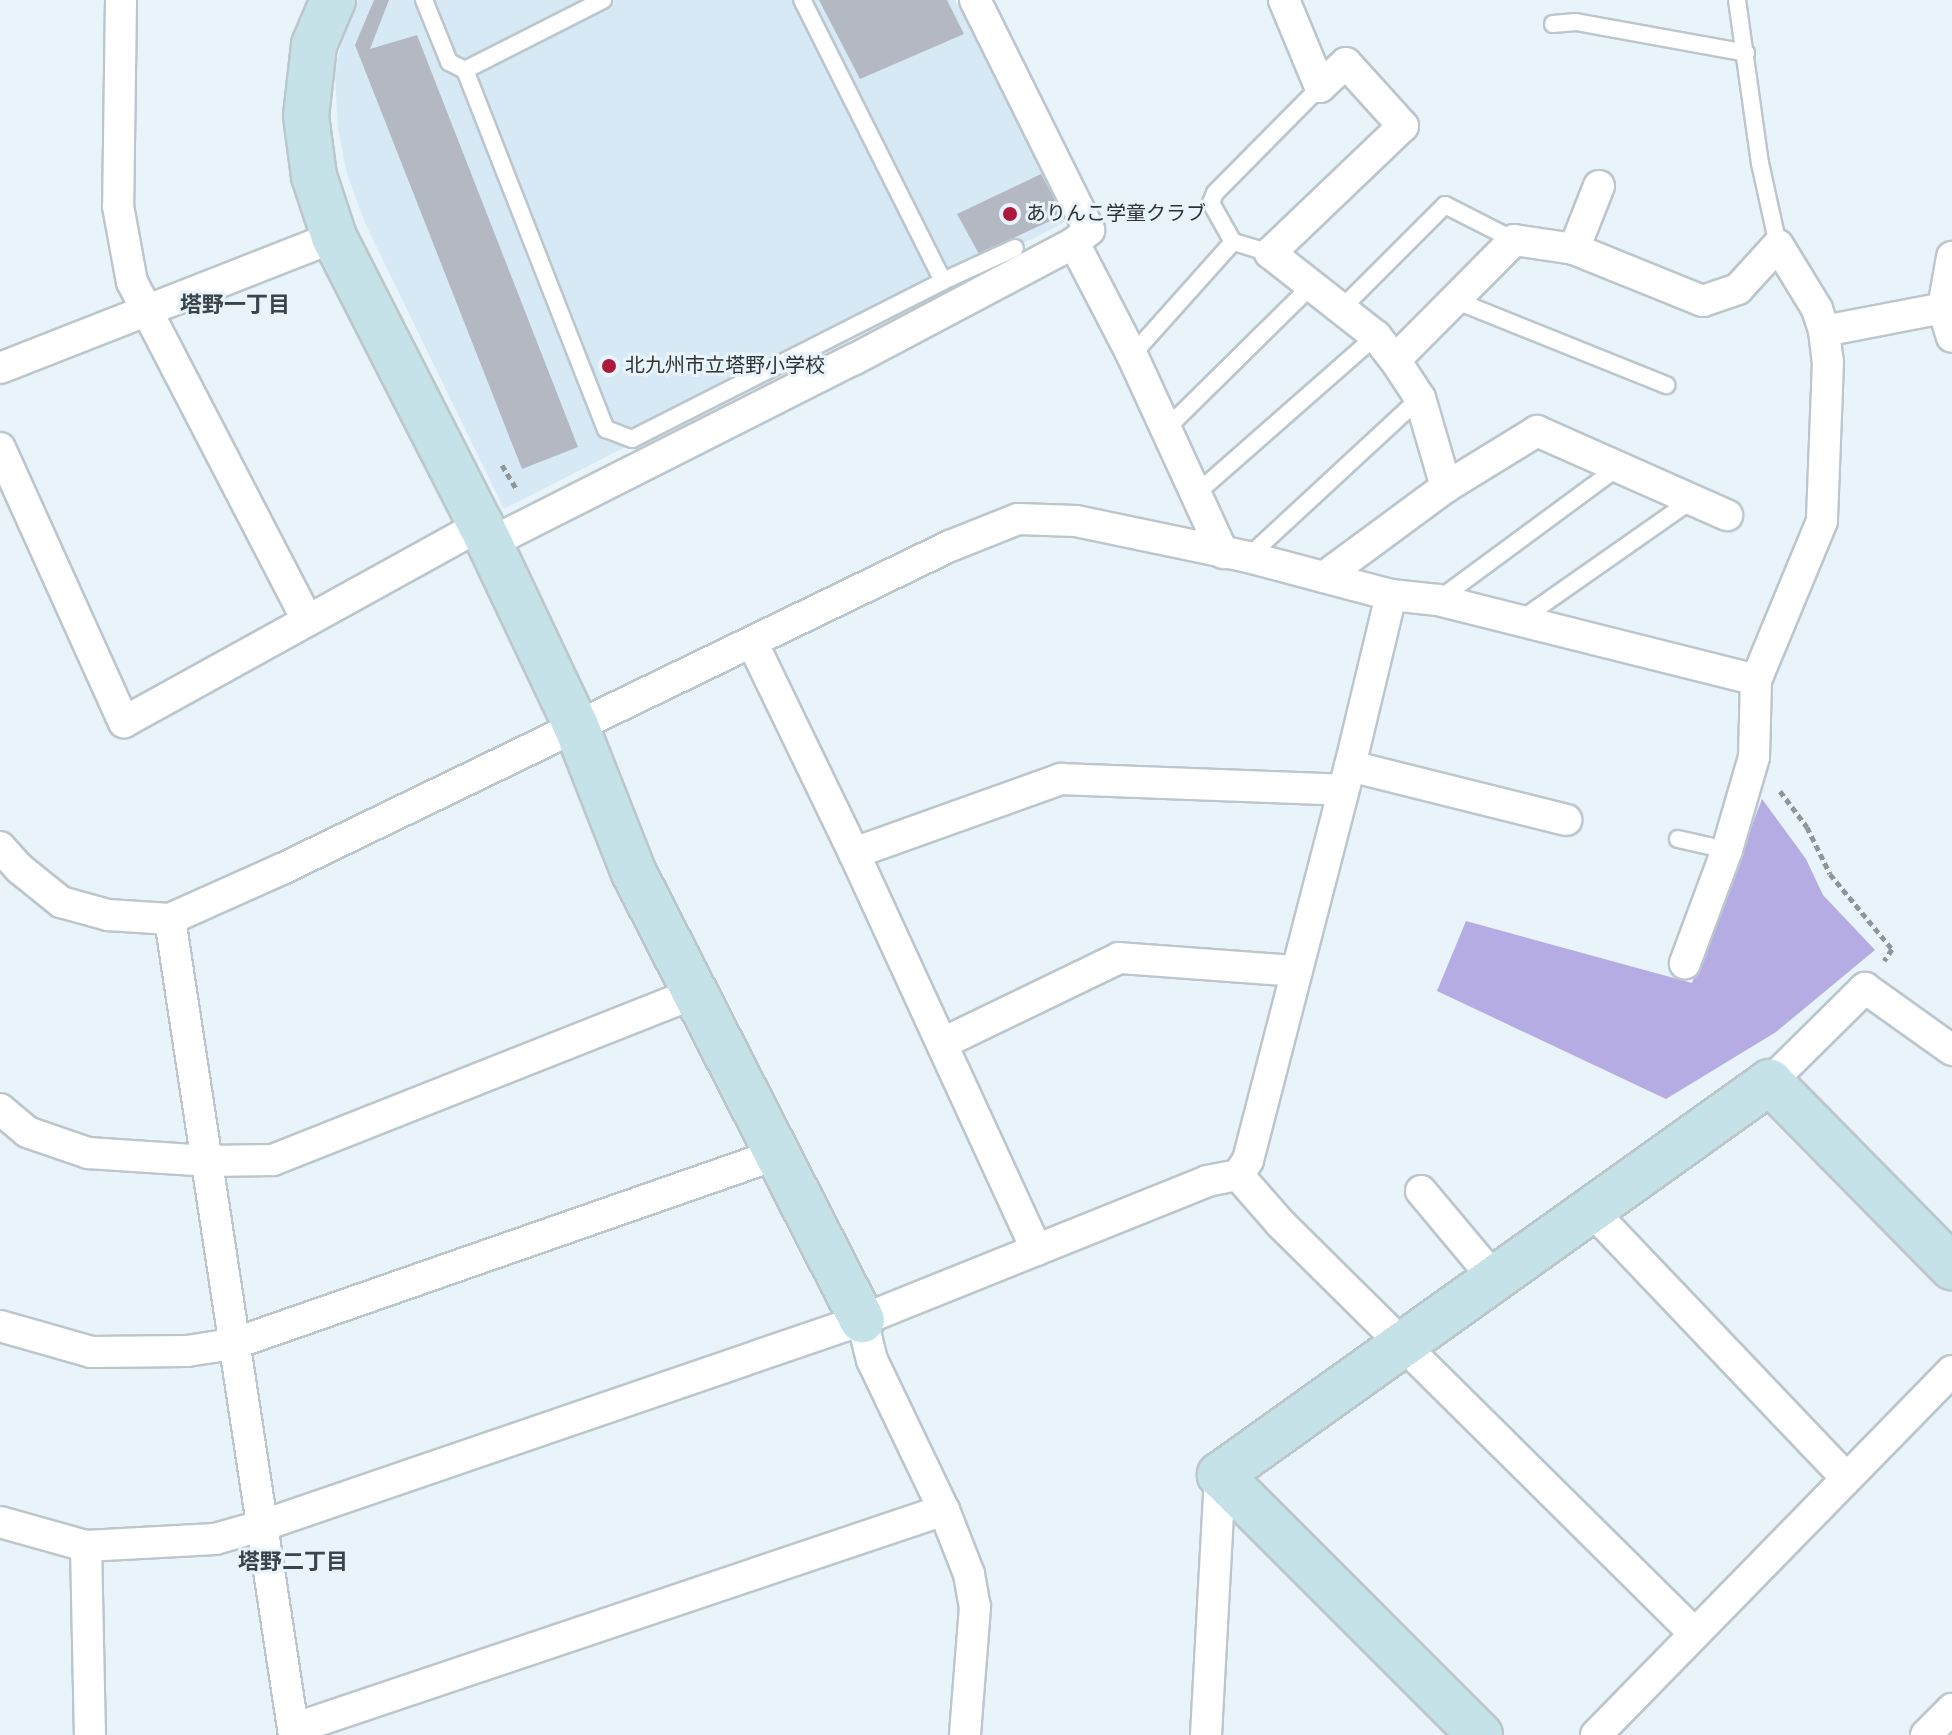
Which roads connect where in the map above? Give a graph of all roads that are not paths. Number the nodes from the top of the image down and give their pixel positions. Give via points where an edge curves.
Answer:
1 (121, 0) edge
2 (333, 0) edge
3 (424, 0) edge
4 (603, 0) edge
5 (802, 0) edge
6 (975, 0) edge
7 (1284, 0) edge
8 (1737, 0) edge
9 (570, 8) edge
10 (1553, 24) dead end
11 (1746, 53) junction
12 (465, 70) junction
13 (1320, 87) junction
14 (1599, 186) dead end
15 (334, 237) junction
16 (1514, 240) junction
17 (1233, 242) junction
18 (1074, 243) junction
19 (1778, 245) junction
20 (1015, 248) dead end
21 (1574, 249) junction
22 (1270, 253) junction
23 (1952, 257) edge
24 (943, 281) junction
25 (1311, 286) junction
26 (1452, 299) junction
27 (1943, 308) junction
28 (1341, 309) junction
29 (148, 311) junction
30 (1824, 331) junction
31 (1376, 336) junction
32 (1952, 337) edge
33 (849, 346) junction
34 (1132, 355) junction
35 (1395, 360) junction
36 (0, 368) edge
37 (797, 373) junction
38 (1666, 385) dead end
39 (1420, 398) junction
40 (1166, 429) junction
41 (0, 448) edge
42 (1620, 466) junction
43 (1446, 487) junction
44 (1197, 493) junction
45 (1692, 500) junction
46 (1727, 515) dead end
47 (486, 534) junction
48 (1235, 555) junction
49 (1324, 577) junction
50 (1391, 595) junction
51 (1438, 600) junction
52 (307, 619) junction
53 (1518, 621) junction
54 (753, 644) junction
55 (1756, 680) junction
56 (576, 726) junction
57 (1346, 778) junction
58 (1566, 820) dead end
59 (1678, 839) dead end
60 (0, 847) edge
61 (1727, 850) junction
62 (854, 853) junction
63 (170, 919) junction
64 (1685, 963) dead end
65 (1297, 971) junction
66 (694, 993) junction
67 (1945, 1034) edge
68 (943, 1043) junction
69 (1770, 1082) junction
70 (0, 1109) edge
71 (778, 1154) junction
72 (207, 1161) junction
73 (1238, 1175) junction
74 (1421, 1191) dead end
75 (1592, 1211) junction
76 (1037, 1250) junction
77 (1952, 1267) edge
78 (1493, 1277) junction
79 (862, 1320) junction
80 (0, 1326) edge
81 (1400, 1343) junction
82 (233, 1344) junction
83 (1952, 1371) edge
84 (1220, 1475) junction
85 (1845, 1477) junction
86 (944, 1510) junction
87 (0, 1522) edge
88 (261, 1526) junction
89 (86, 1546) junction
90 (1694, 1633) junction
91 (1952, 1709) edge
92 (293, 1732) edge
93 (90, 1735) edge
94 (965, 1735) edge
95 (1206, 1735) edge
96 (1480, 1735) edge
97 (1596, 1735) edge
98 (1926, 1735) edge

1 - 29 street via 118,206 132,282
2 - 15 street via 314,45 306,116 314,176
3 - 12 lane via 449,62
4 - 9 lane
5 - 24 lane
6 - 18 street via 1089,230
7 - 13 street
8 - 11 lane
9 - 12 lane
10 - 11 lane via 1576,22
11 - 19 lane via 1760,163
12 - 37 lane via 606,429 632,439
13 - 17 lane via 1215,193 1211,203
13 - 22 street via 1346,63 1403,126
14 - 21 street
15 - 29 street
15 - 47 street
16 - 21 street
16 - 26 street
16 - 28 lane via 1445,205
17 - 22 lane
17 - 34 lane
18 - 33 street
18 - 34 street
19 - 21 street via 1738,289 1703,301
19 - 30 street via 1817,309
20 - 24 lane
22 - 25 street
23 - 27 street
24 - 33 lane
25 - 28 street
25 - 40 lane
26 - 35 street
26 - 38 lane
27 - 30 street
27 - 32 street
28 - 31 street
29 - 36 street
29 - 52 street
30 - 55 street via 1828,362 1822,521
31 - 35 street
31 - 44 lane
33 - 37 street
34 - 40 street
35 - 39 street
37 - 47 street
39 - 43 street
39 - 48 lane
40 - 44 street
41 - 52 street via 124,722
42 - 43 street via 1537,431
42 - 45 street
42 - 51 lane
43 - 49 street
44 - 48 street
45 - 46 street
45 - 53 lane
47 - 52 street
47 - 56 street
48 - 49 street
48 - 54 street via 1076,521 1018,519 950,546
49 - 50 street
50 - 51 street
50 - 57 street
51 - 53 street
53 - 55 street
54 - 56 street
54 - 62 street
55 - 61 street via 1754,757
56 - 63 street
56 - 66 street via 634,873
57 - 58 street
57 - 62 street via 1061,779
57 - 65 street
59 - 61 lane
60 - 63 street via 61,902 108,915
61 - 64 street
62 - 68 street
63 - 72 street
65 - 68 street via 1119,958
65 - 73 street via 1248,1160
66 - 71 street
66 - 72 street via 273,1160
67 - 69 street via 1865,988
68 - 76 street
69 - 75 street
69 - 77 street
70 - 72 street via 27,1132 88,1153
71 - 79 street
71 - 82 street
72 - 82 street
73 - 76 street via 1207,1181
73 - 81 street
74 - 78 street
75 - 78 street
75 - 85 street
76 - 79 street
78 - 81 street
79 - 86 street via 872,1360
79 - 88 street
80 - 82 street via 91,1352 187,1351
81 - 84 street
81 - 90 street
82 - 88 street
83 - 85 street
84 - 95 street
84 - 96 street
85 - 90 street
86 - 92 street
86 - 94 street via 969,1574 975,1607
87 - 89 street
88 - 89 street via 215,1539
88 - 92 street
89 - 93 street
90 - 97 street
91 - 98 street

